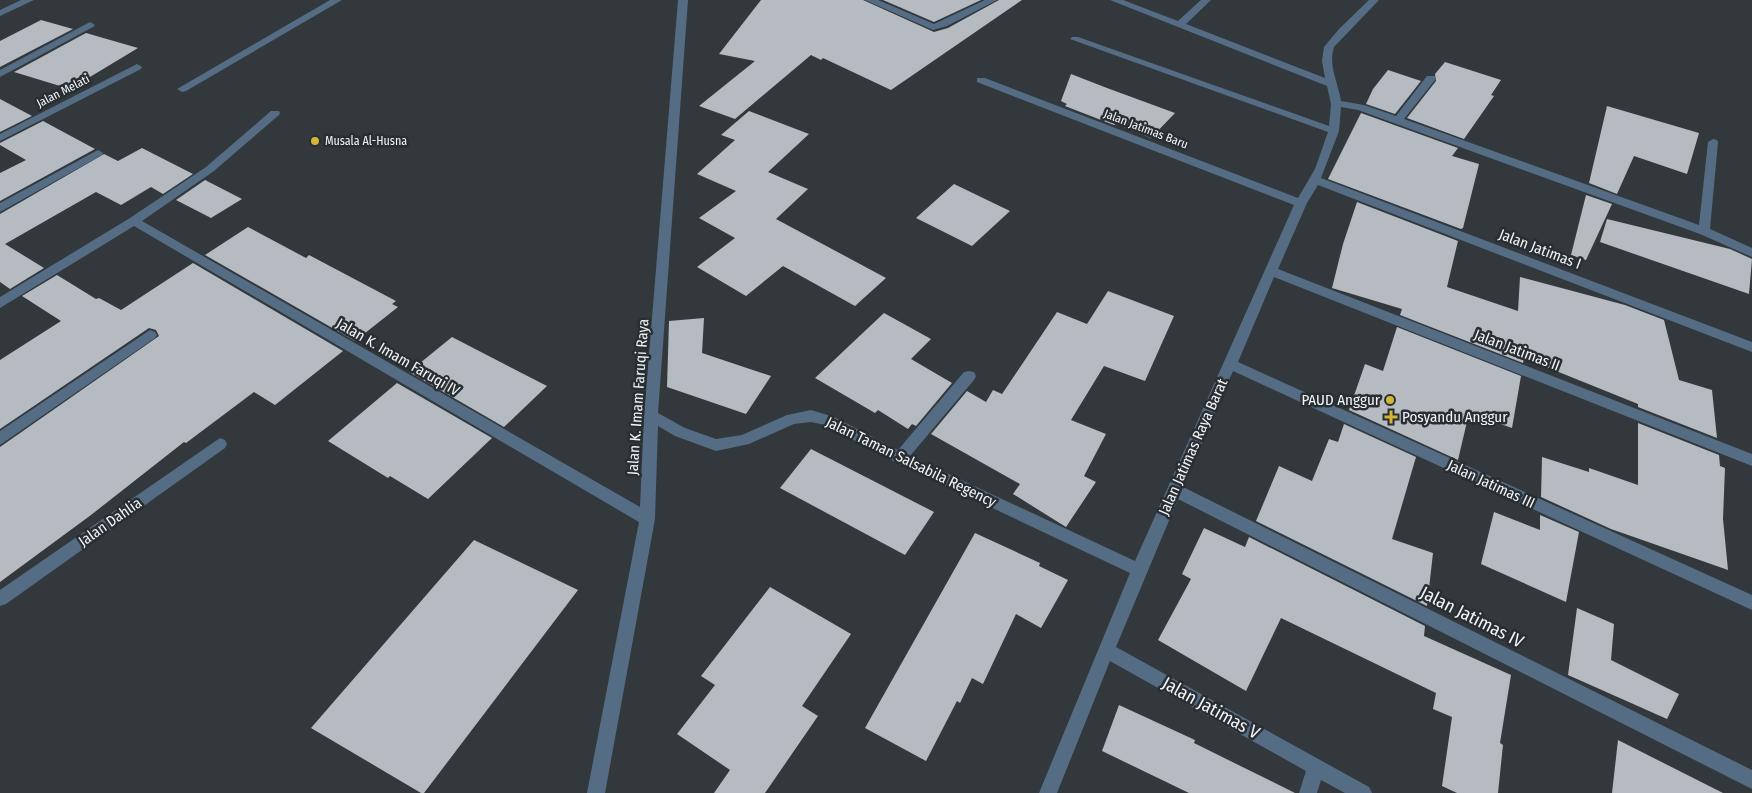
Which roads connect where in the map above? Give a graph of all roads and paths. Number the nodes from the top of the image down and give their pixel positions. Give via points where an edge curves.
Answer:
1 (29, 0) edge
2 (337, 0) edge
3 (683, 0) edge
4 (870, 0) edge
5 (992, 0) edge
6 (1115, 0) edge
7 (1206, 0) edge
8 (1374, 0) edge
9 (0, 14) edge
10 (90, 25) dead end
11 (1180, 25) junction
12 (1075, 39) dead end
13 (137, 67) dead end
14 (0, 74) edge
15 (1431, 78) dead end
16 (982, 80) dead end
17 (1332, 84) junction
18 (182, 89) dead end
19 (1336, 103) junction
20 (275, 113) dead end
21 (1398, 120) junction
22 (1334, 131) junction
23 (0, 138) edge
24 (1713, 142) dead end
25 (98, 153) dead end
26 (1316, 180) junction
27 (1301, 203) junction
28 (0, 208) edge
29 (134, 222) junction
30 (1704, 231) junction
31 (1752, 253) edge
32 (1271, 271) junction
33 (0, 303) edge
34 (150, 335) dead end
35 (1752, 347) edge
36 (1230, 364) junction
37 (969, 376) dead end
38 (652, 416) junction
39 (0, 439) edge
40 (220, 444) dead end
41 (900, 458) junction
42 (1752, 460) edge
43 (1175, 490) junction
44 (647, 519) junction
45 (1138, 570) junction
46 (0, 599) edge
47 (1752, 603) edge
48 (1106, 650) junction
49 (1316, 766) junction
50 (1752, 780) edge
51 (596, 793) edge
52 (1048, 793) edge
53 (1308, 793) edge
54 (1362, 793) edge

1 - 9 street
2 - 18 street
3 - 38 street, Jalan K. Imam Faruqi Raya
4 - 5 street via 935,27
6 - 11 street
7 - 11 street
8 - 17 street, Jalan Jatimas Raya Barat via 1329,46 1326,61
10 - 14 street
11 - 17 street
12 - 22 street
13 - 23 street, Jalan Melati
15 - 21 street
16 - 27 street, Jalan Jatimas Baru
17 - 19 street, Jalan Jatimas Raya Barat
19 - 21 street
19 - 22 street, Jalan Jatimas Raya Barat
20 - 29 street via 217,163
21 - 30 street
22 - 26 street, Jalan Jatimas Raya Barat
24 - 30 street
25 - 28 street
26 - 27 street, Jalan Jatimas Raya Barat
26 - 35 street, Jalan Jatimas I
27 - 32 street, Jalan Jatimas Raya Barat
29 - 33 street
29 - 44 street, Jalan K. Imam Faruqi IV
30 - 31 street
32 - 36 street, Jalan Jatimas Raya Barat
32 - 42 street, Jalan Jatimas II
34 - 39 street
36 - 43 street, Jalan Jatimas Raya Barat
36 - 47 street, Jalan Jatimas III
37 - 41 street
38 - 41 street, Jalan Taman Salsabila Regency via 680,432 716,445 744,440 792,420 811,416 829,421
38 - 44 street, Jalan K. Imam Faruqi Raya
40 - 46 street, Jalan Dahlia
41 - 45 street, Jalan Taman Salsabila Regency
43 - 45 street, Jalan Jatimas Raya Barat
43 - 50 street, Jalan Jatimas IV
44 - 51 street, Jalan K. Imam Faruqi Raya
45 - 48 street, Jalan Jatimas Raya Barat
48 - 49 street, Jalan Jatimas V
48 - 52 street, Jalan Jatimas Raya Barat
49 - 53 street
49 - 54 street, Jalan Jatimas V

